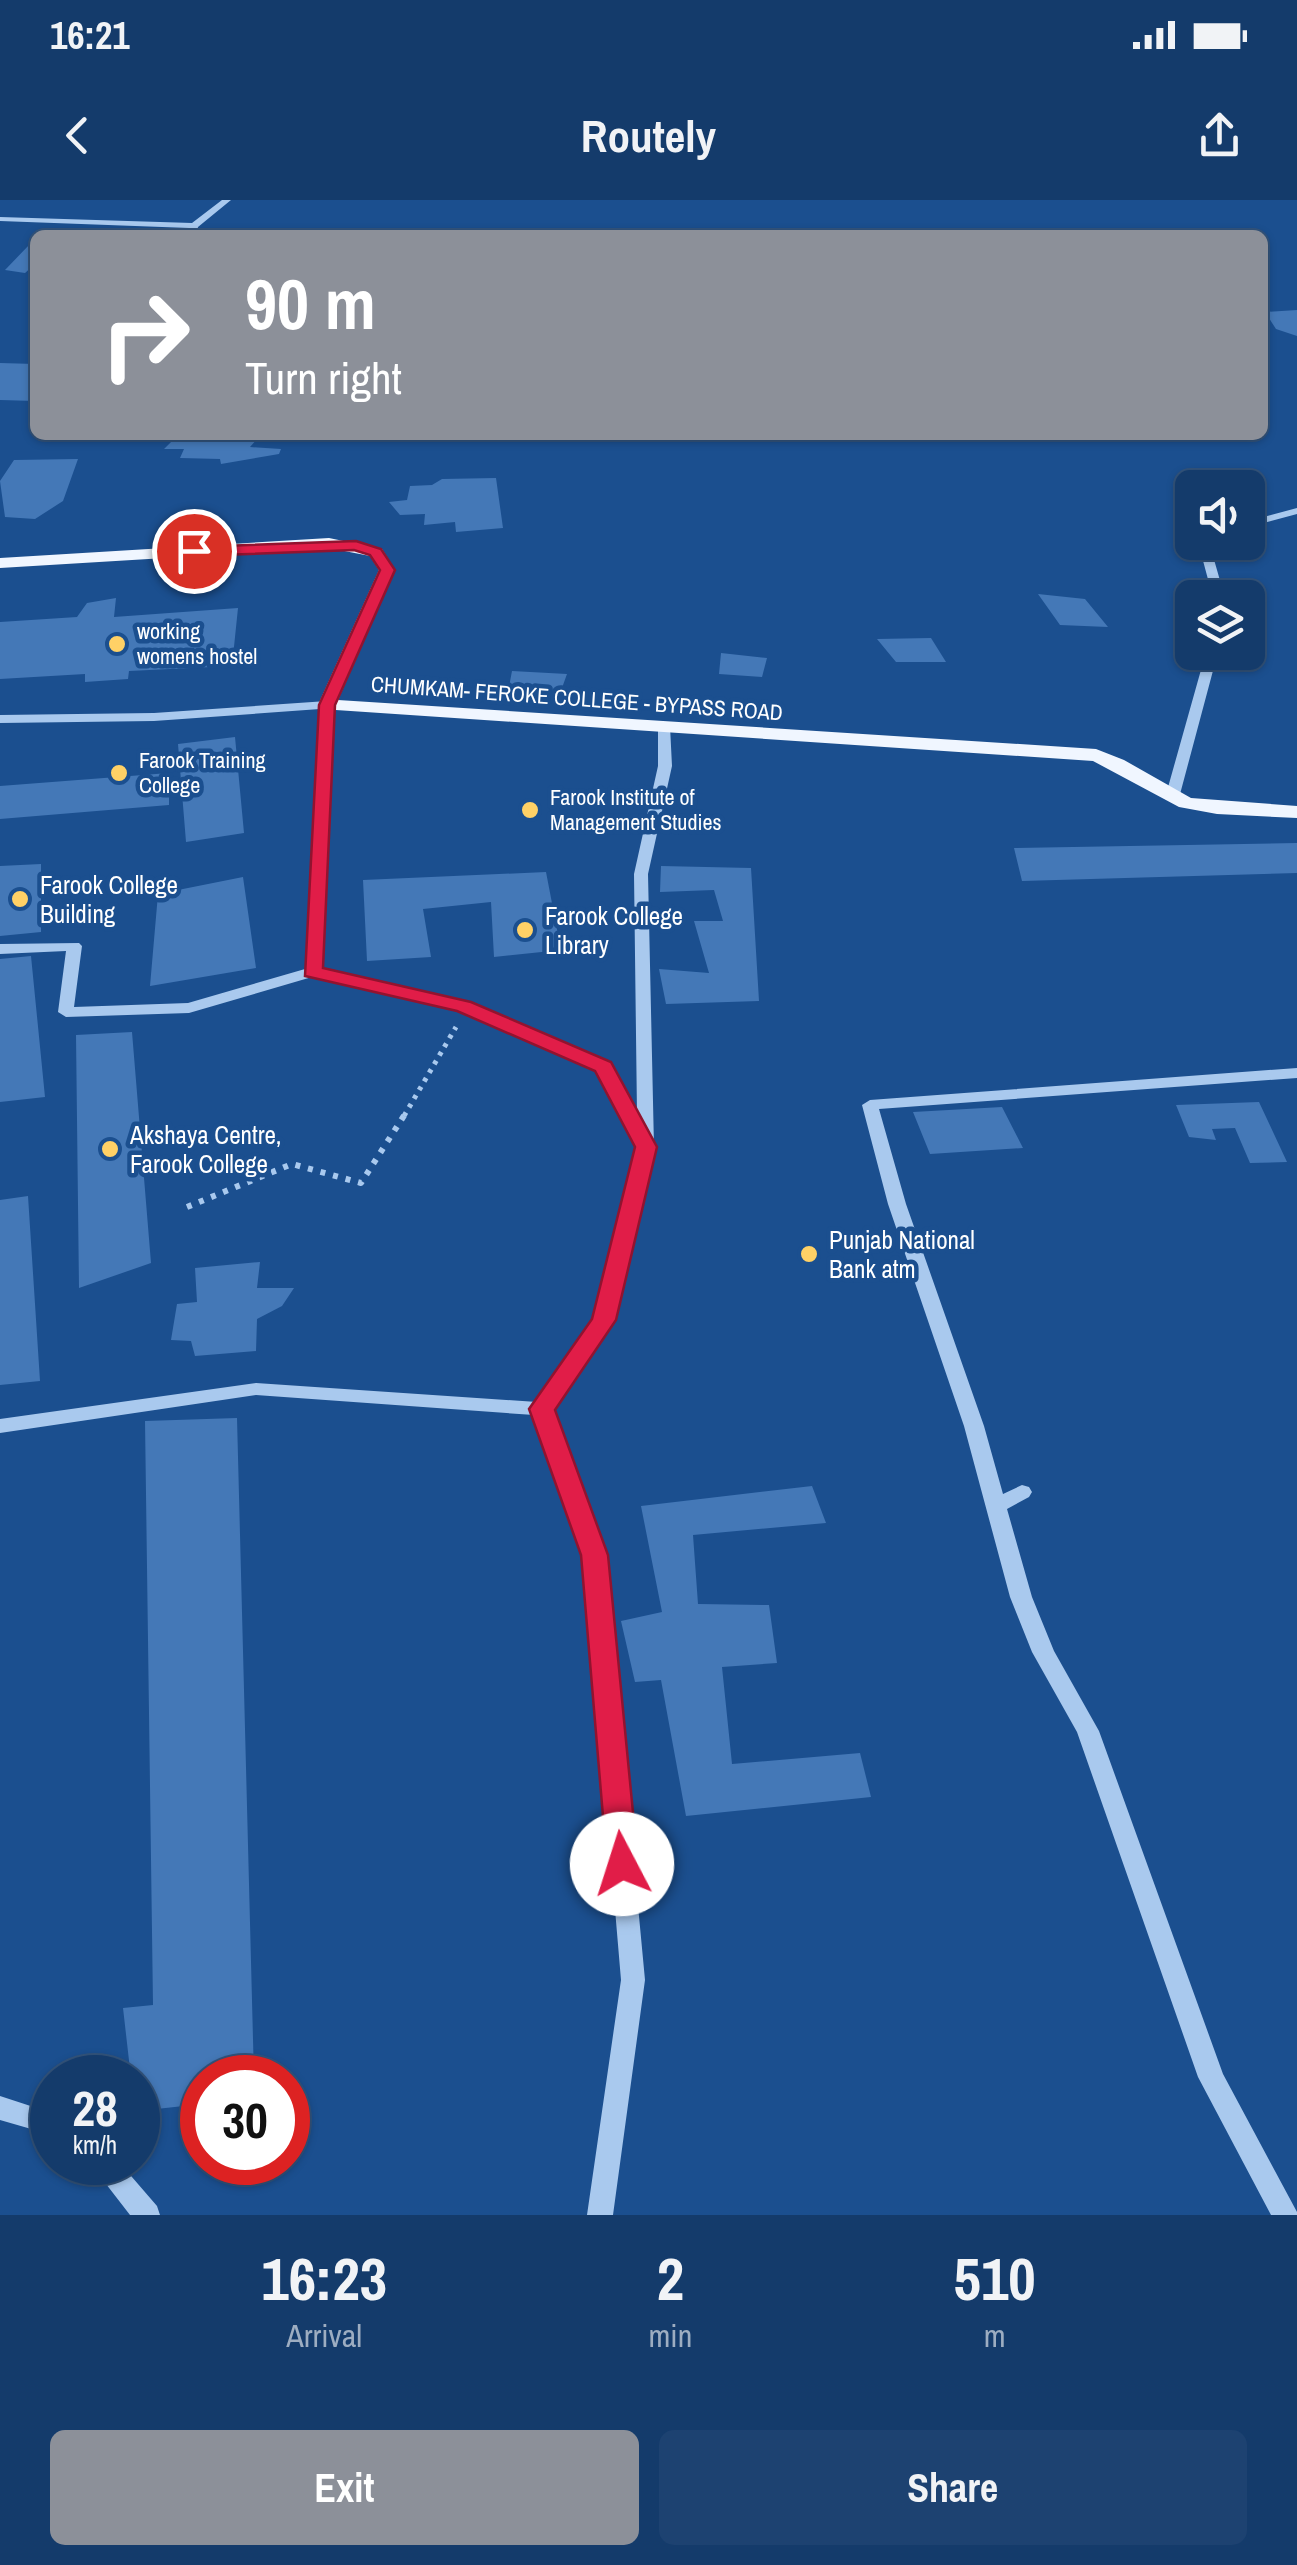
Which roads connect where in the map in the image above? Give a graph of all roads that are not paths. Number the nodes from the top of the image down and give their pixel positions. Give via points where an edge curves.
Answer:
1 (226, 200) edge
2 (0, 219) edge
3 (177, 230) edge
4 (194, 230) edge
5 (1297, 511) edge
6 (1265, 519) edge
7 (0, 563) edge
8 (1207, 670) edge
9 (327, 705) junction
10 (0, 719) edge
11 (664, 726) junction
12 (1172, 798) junction
13 (1297, 812) edge
14 (0, 949) edge
15 (312, 972) junction
16 (1297, 1073) edge
17 (646, 1147) junction
18 (542, 1409) junction
19 (0, 1426) edge
20 (1022, 1492) dead end
21 (995, 1508) junction
22 (0, 2108) edge
23 (30, 2117) edge
24 (122, 2185) edge
25 (147, 2215) edge
26 (600, 2215) edge
27 (1285, 2215) edge

1 - 4 street
2 - 3 street
5 - 6 street
7 - 9 main road, CHUMKAM- FEROKE COLLEGE - BYPASS ROAD via 329,543 376,552 387,570 384,583
8 - 12 street
9 - 10 street
9 - 11 main road, CHUMKAM- FEROKE COLLEGE - BYPASS ROAD
9 - 15 street
11 - 12 main road, CHUMKAM- FEROKE COLLEGE - BYPASS ROAD via 1096,755 1128,767
11 - 17 street via 665,766 640,874
12 - 13 main road, CHUMKAM- FEROKE COLLEGE - BYPASS ROAD
14 - 15 street via 74,946 66,1012 189,1008
15 - 17 street via 464,1006 604,1067
16 - 21 street via 870,1105
17 - 18 street via 604,1320
18 - 19 street via 256,1389
18 - 26 street via 594,1555 633,1980
20 - 21 street
21 - 27 street via 1021,1597 1088,1731 1212,2077
22 - 23 street
24 - 25 street

